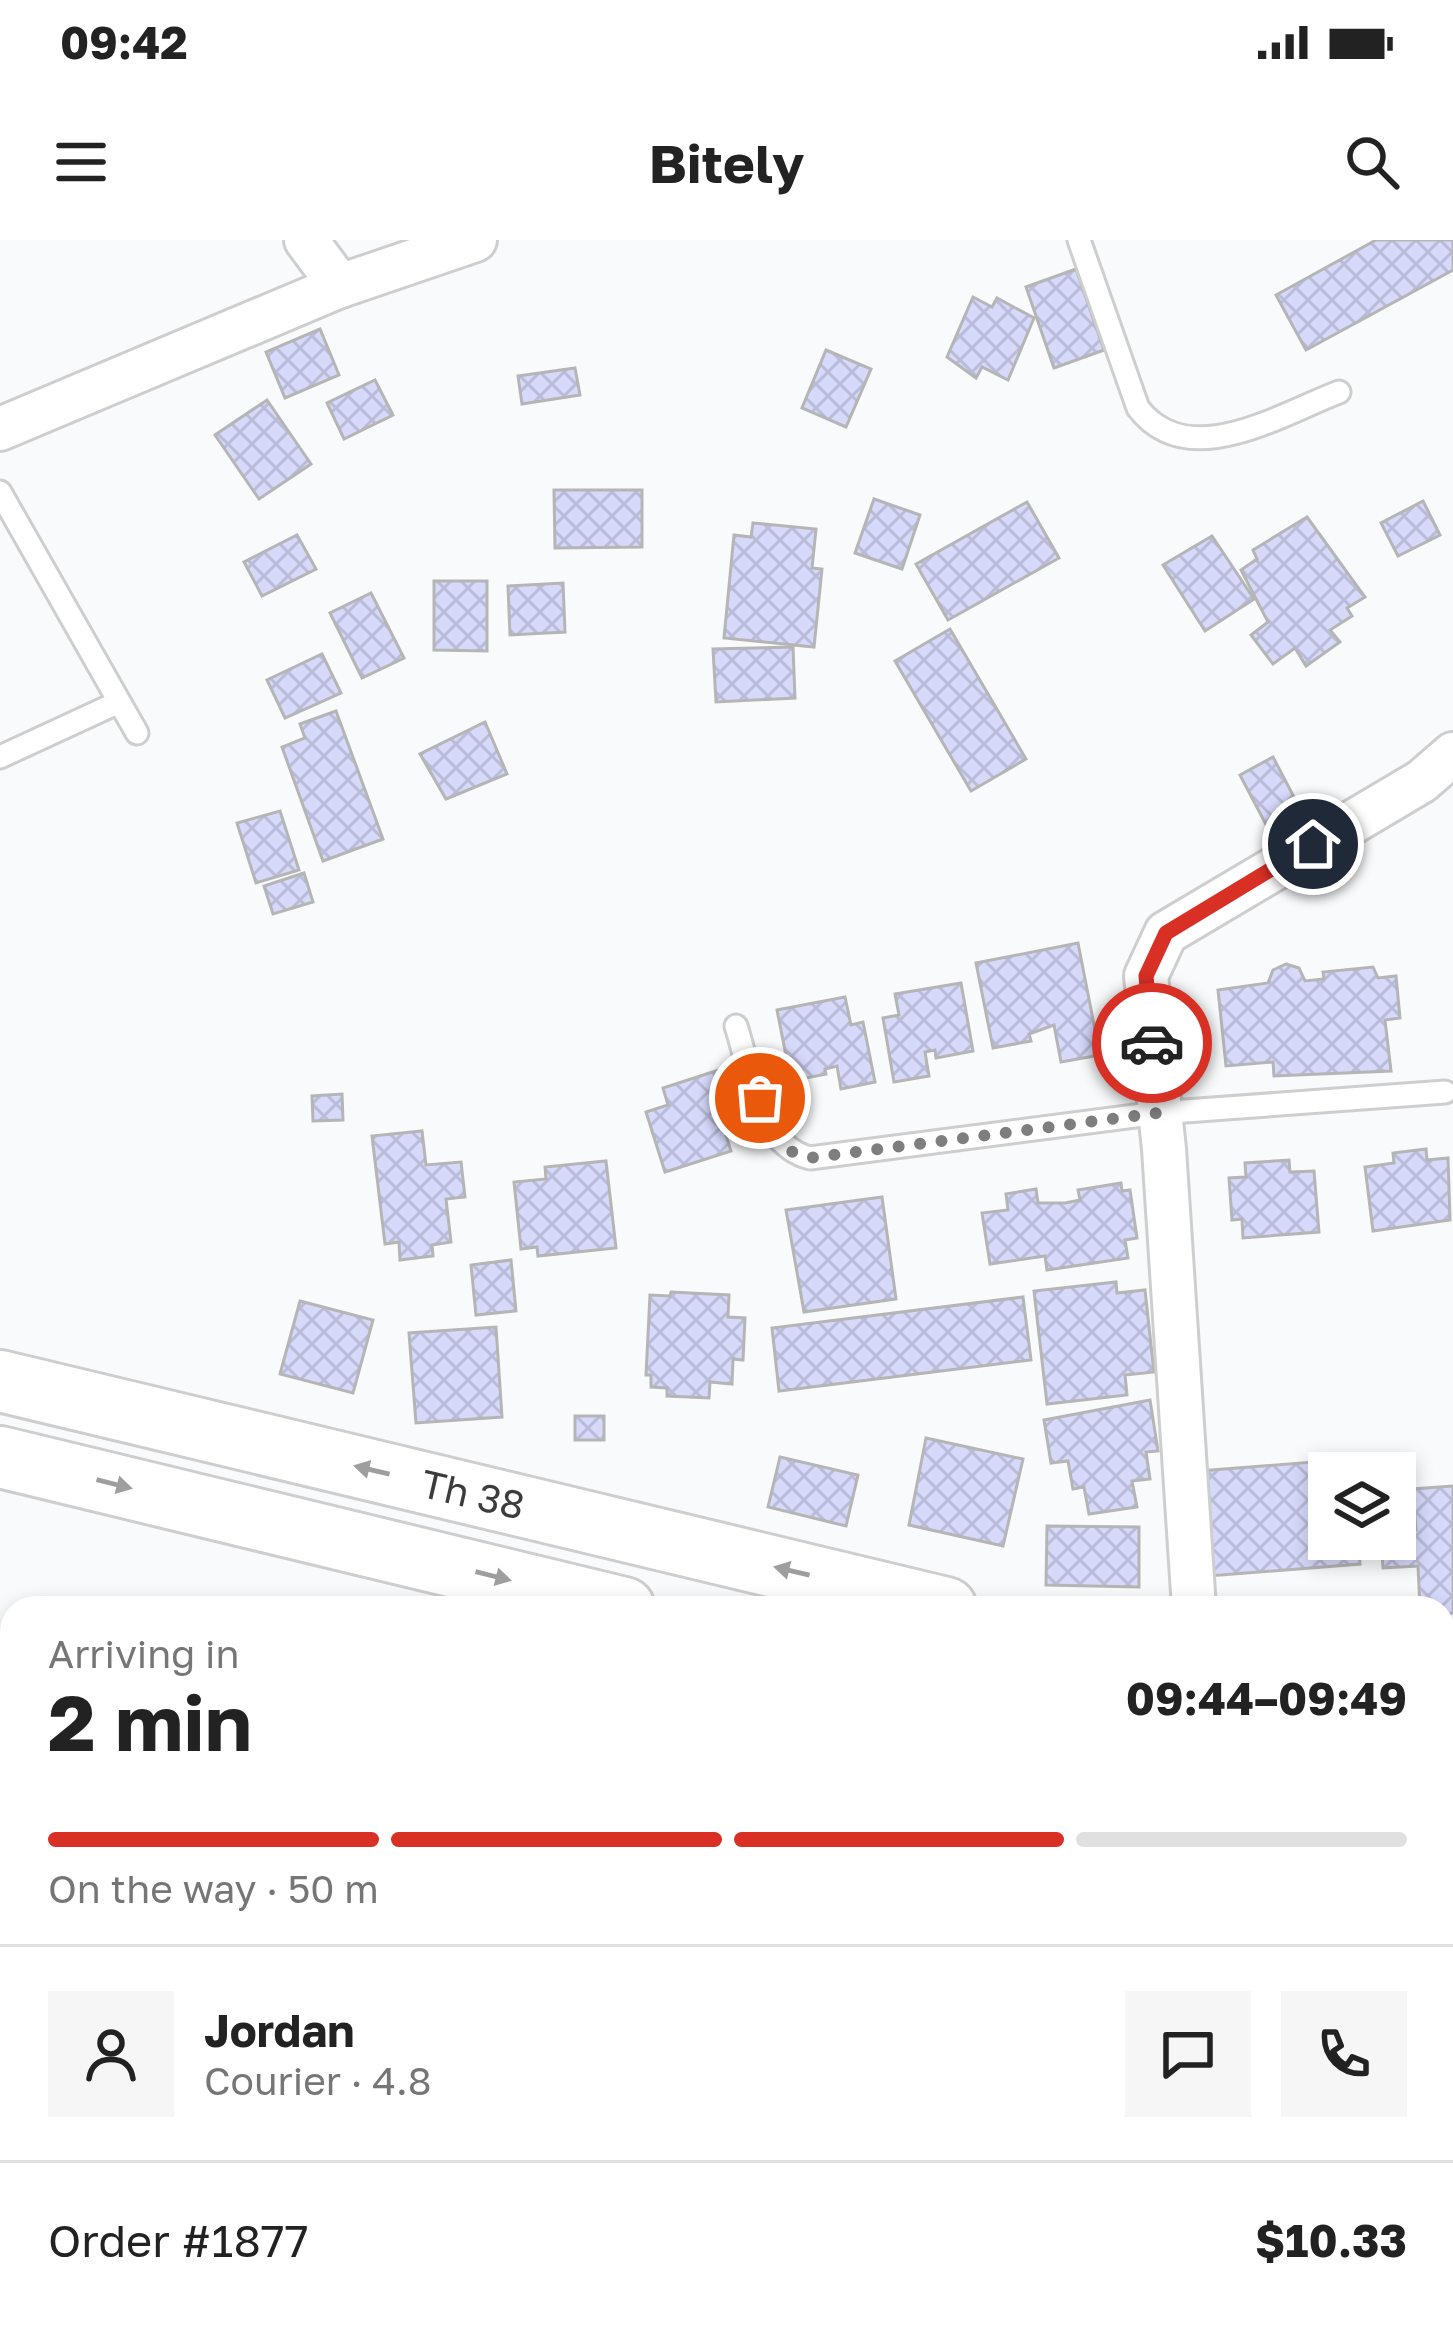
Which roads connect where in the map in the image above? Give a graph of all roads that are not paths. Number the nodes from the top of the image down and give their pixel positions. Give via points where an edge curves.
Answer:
1 (306, 240) edge
2 (475, 240) edge
3 (1079, 240) edge
4 (340, 286) junction
5 (1339, 392) dead end
6 (0, 429) edge
7 (0, 492) edge
8 (119, 702) junction
9 (136, 733) dead end
10 (1453, 754) edge
11 (0, 757) edge
12 (736, 1026) dead end
13 (1445, 1092) dead end
14 (1158, 1113) junction
15 (0, 1381) edge
16 (0, 1457) edge
17 (573, 1596) edge
18 (896, 1596) edge
19 (1192, 1596) edge

1 - 4 street
2 - 4 street
3 - 5 lane via 1138,409 1170,437 1218,438
4 - 6 street
7 - 8 lane
8 - 9 lane
8 - 11 lane
10 - 14 street via 1422,781 1166,933 1146,976
12 - 14 lane via 772,1135 785,1152 810,1158
13 - 14 lane
14 - 19 street
18 -> 15 street, Th 38
16 -> 17 street, Th 38

